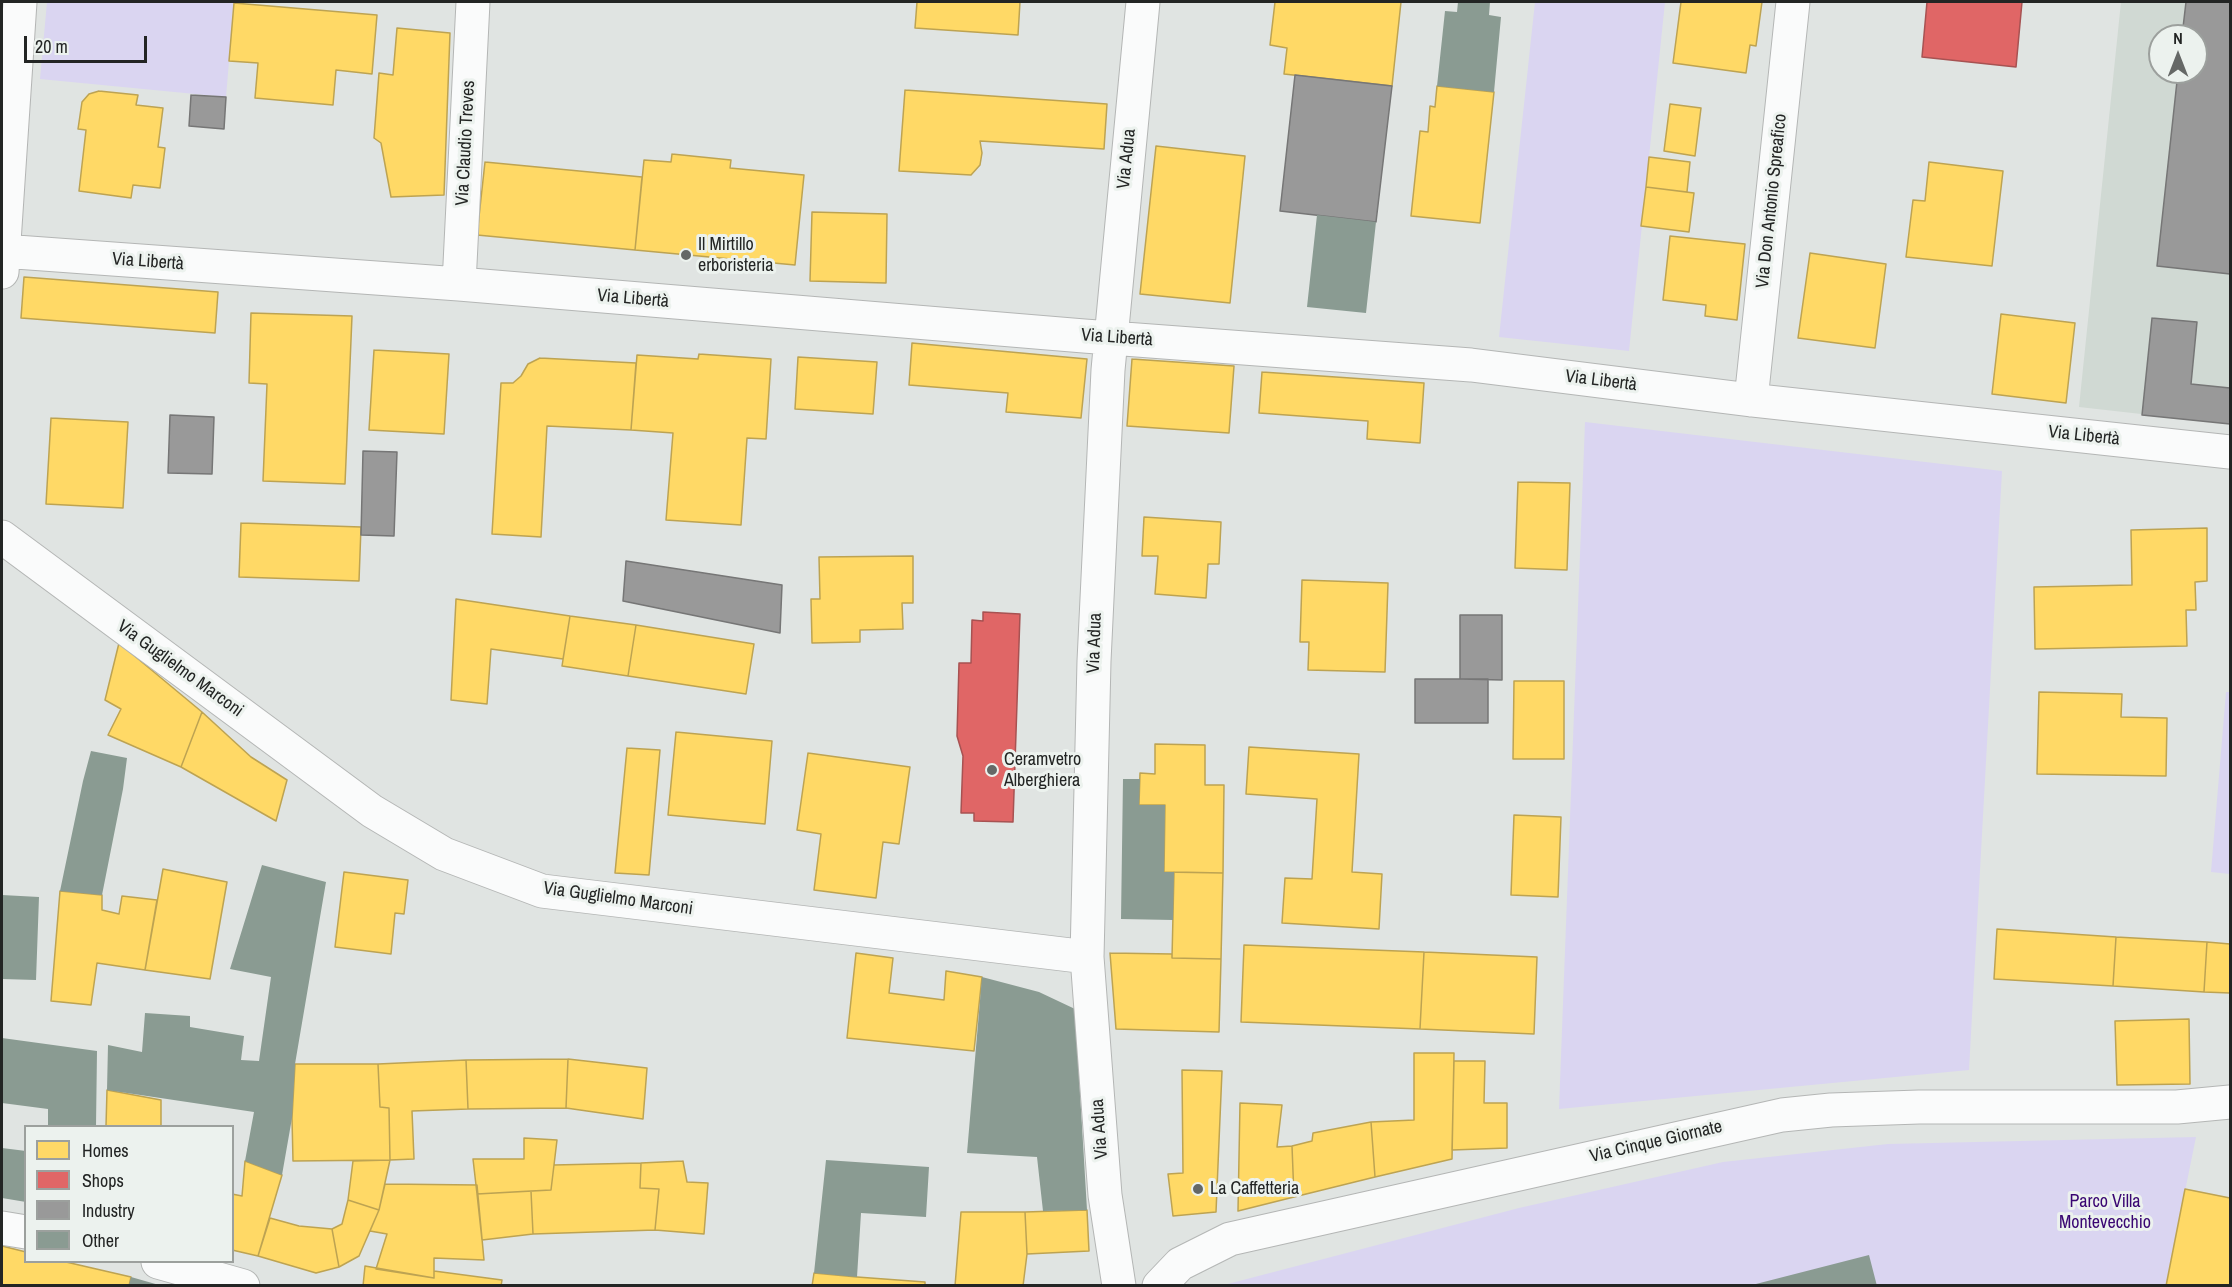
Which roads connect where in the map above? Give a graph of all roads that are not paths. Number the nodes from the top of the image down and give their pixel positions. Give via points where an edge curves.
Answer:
1 (20, 2) edge
2 (473, 2) edge
3 (1143, 2) edge
4 (1793, 2) edge
5 (2, 259) edge
6 (459, 284) junction
7 (1110, 337) junction
8 (1751, 400) junction
9 (2230, 452) edge
10 (2, 537) edge
11 (1088, 957) junction
12 (2230, 1102) edge
13 (2177, 1107) junction
14 (2230, 1118) edge
15 (2, 1228) edge
16 (24, 1232) edge
17 (162, 1263) edge
18 (243, 1286) edge
19 (1119, 1286) edge
20 (1159, 1286) edge

1 - 5 street
2 - 6 street, Via Claudio Treves
3 - 7 street, Via Adua
4 - 8 street, Via Don Antonio Spreafico
5 - 6 street, Via Libertà
6 - 7 street, Via Libertà
7 - 8 street, Via Libertà via 1471,365
7 - 11 street, Via Adua via 1094,661
8 - 9 street, Via Libertà
10 - 11 street, Via Guglielmo Marconi via 372,811 444,854 542,891
11 - 19 street, Via Adua via 1105,1196
12 - 13 street, Via Cinque Giornate
13 - 14 street, Via Cinque Giornate
13 - 20 street, Via Cinque Giornate via 1919,1107 1782,1115 1230,1239 1180,1264
15 - 16 street
17 - 18 street

